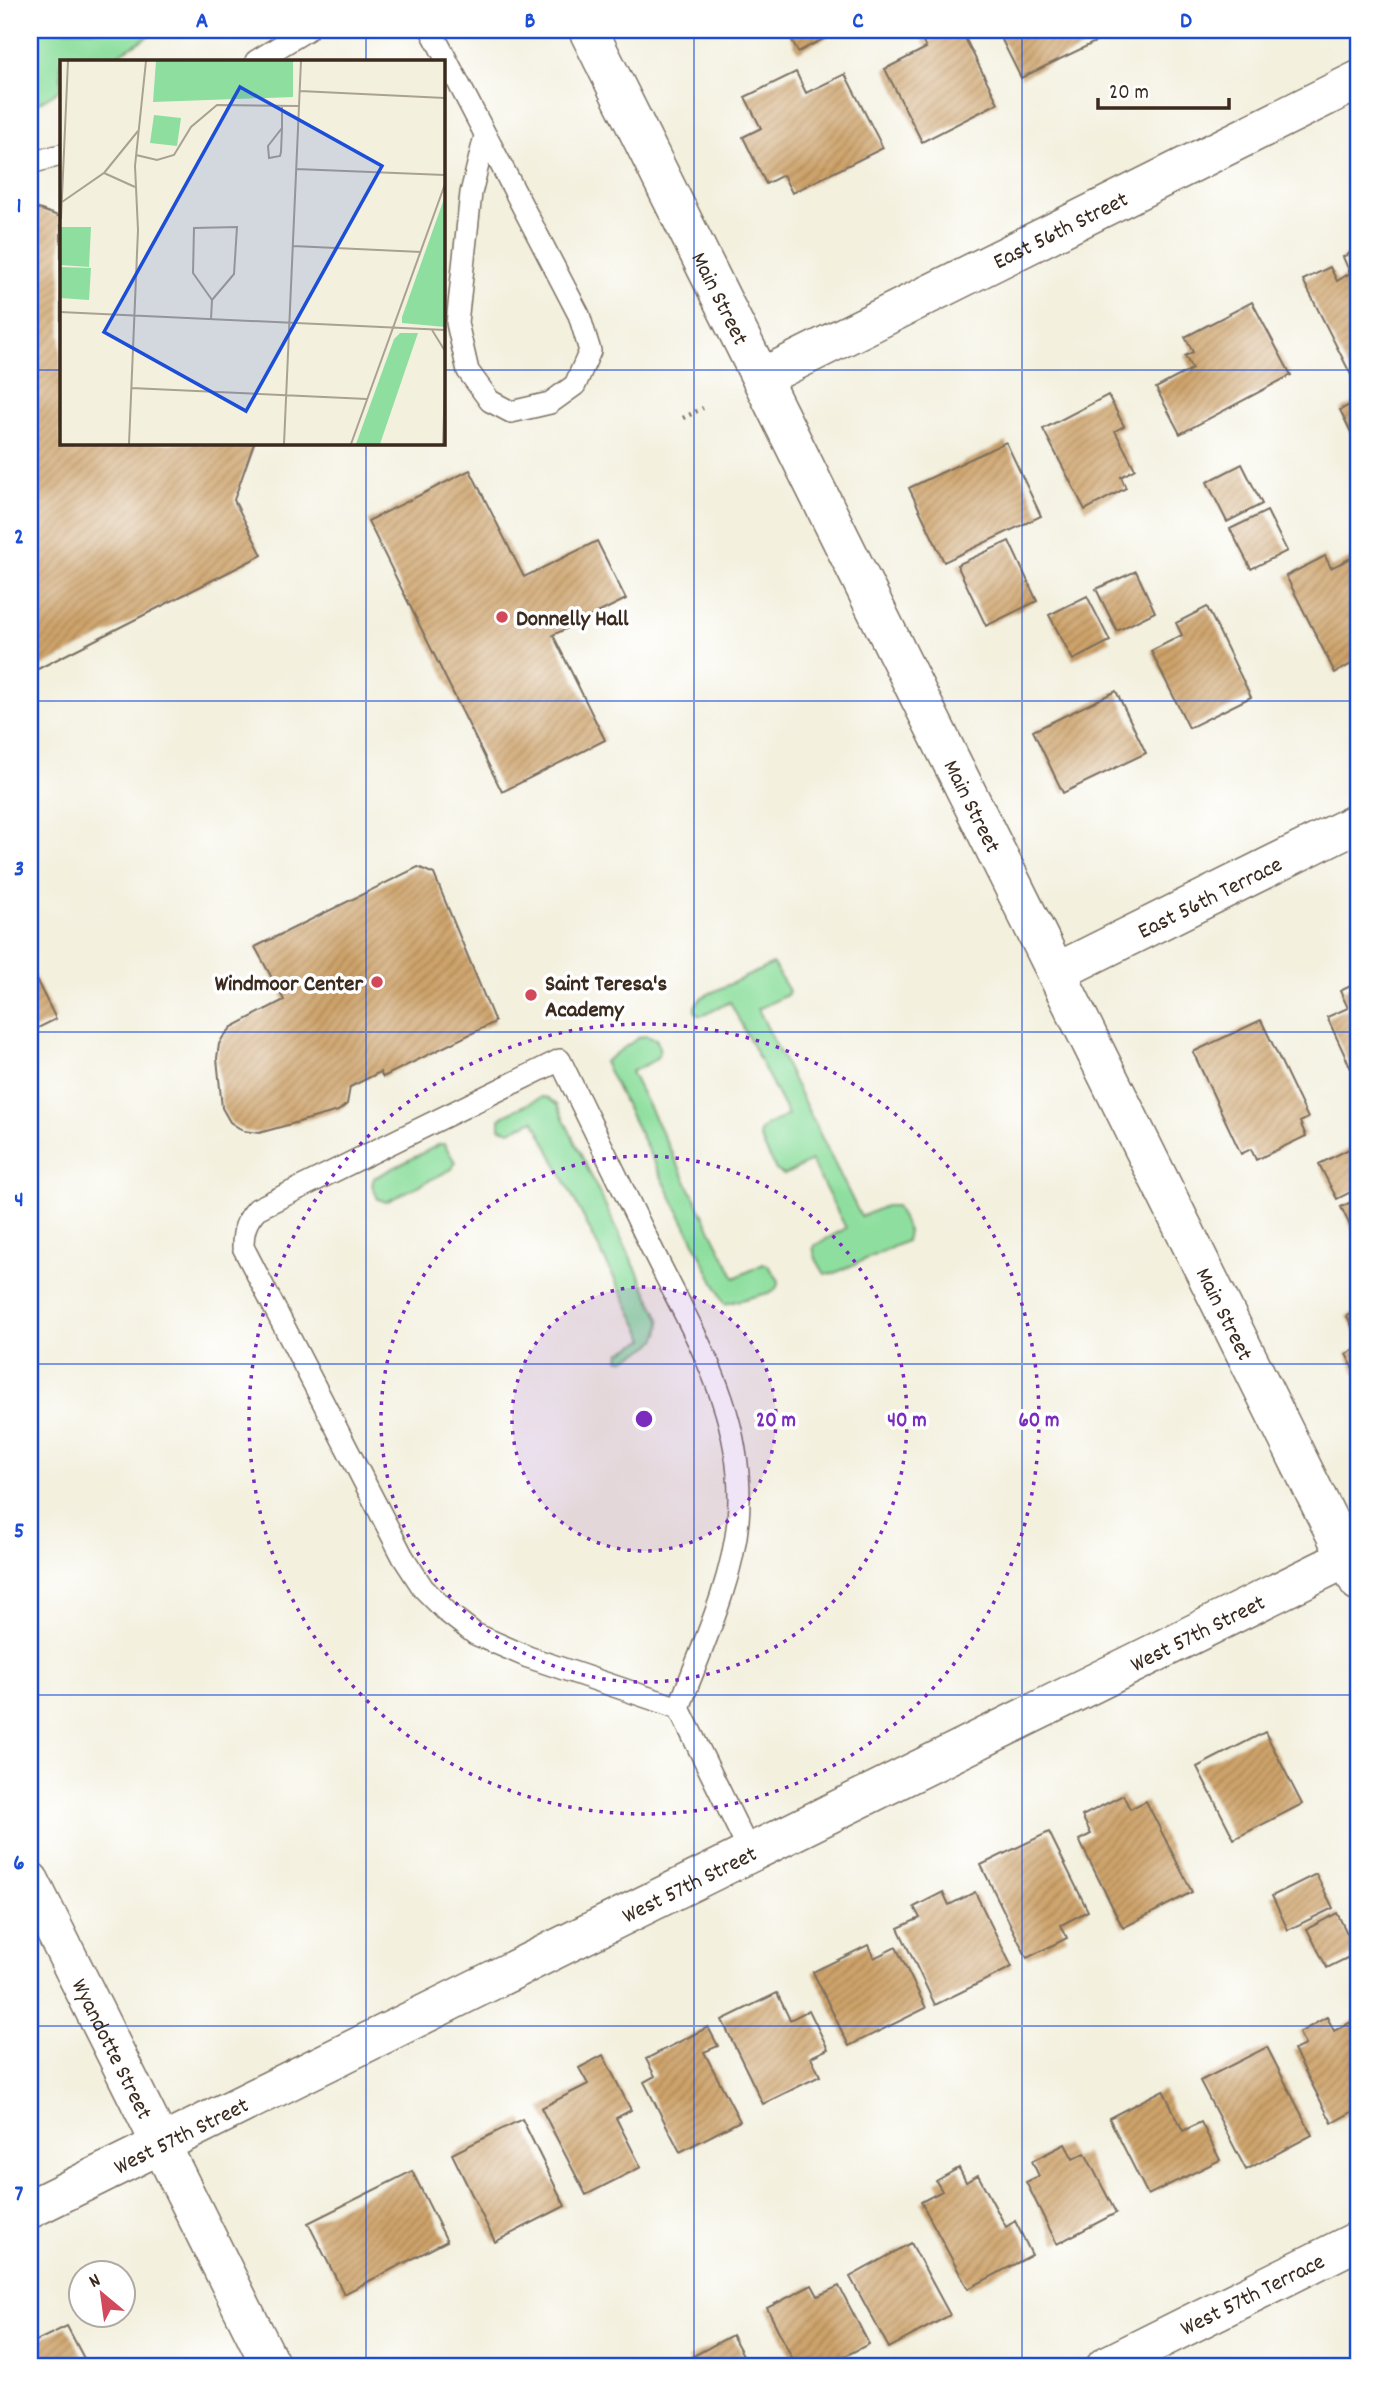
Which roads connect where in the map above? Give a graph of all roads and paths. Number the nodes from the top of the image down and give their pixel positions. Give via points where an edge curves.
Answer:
1 (307, 30) edge
2 (431, 30) edge
3 (588, 30) edge
4 (259, 60) edge
5 (1359, 80) edge
6 (485, 136) junction
7 (60, 155) edge
8 (30, 163) edge
9 (761, 378) junction
10 (703, 408) dead end
11 (683, 418) dead end
12 (1359, 821) edge
13 (1057, 972) junction
14 (1355, 1564) edge
15 (679, 1708) junction
16 (750, 1853) junction
17 (30, 1881) edge
18 (161, 2144) junction
19 (30, 2209) edge
20 (1359, 2240) edge
21 (271, 2366) edge
22 (1106, 2366) edge

1 - 4 lane
2 - 6 lane
3 - 9 street, Main Street
5 - 9 street, East 56th Street
6 - 6 lane via 579,315 590,351 575,385 550,403 512,412 490,401 468,371 457,323 471,194
7 - 8 lane
9 - 13 street, Main Street
10 - 11 path
12 - 13 street, East 56th Terrace
13 - 14 street, Main Street
14 - 16 street, West 57th Street
15 - 15 lane via 724,1588 738,1524 740,1482 732,1427 701,1348 560,1060 257,1209 247,1220 243,1247 403,1557 424,1588 475,1634 528,1657
15 - 16 lane
16 - 18 street, West 57th Street
17 - 18 street, Wyandotte Street
18 - 19 street, West 57th Street
18 - 21 street, Wyandotte Street
20 - 22 street, West 57th Terrace

